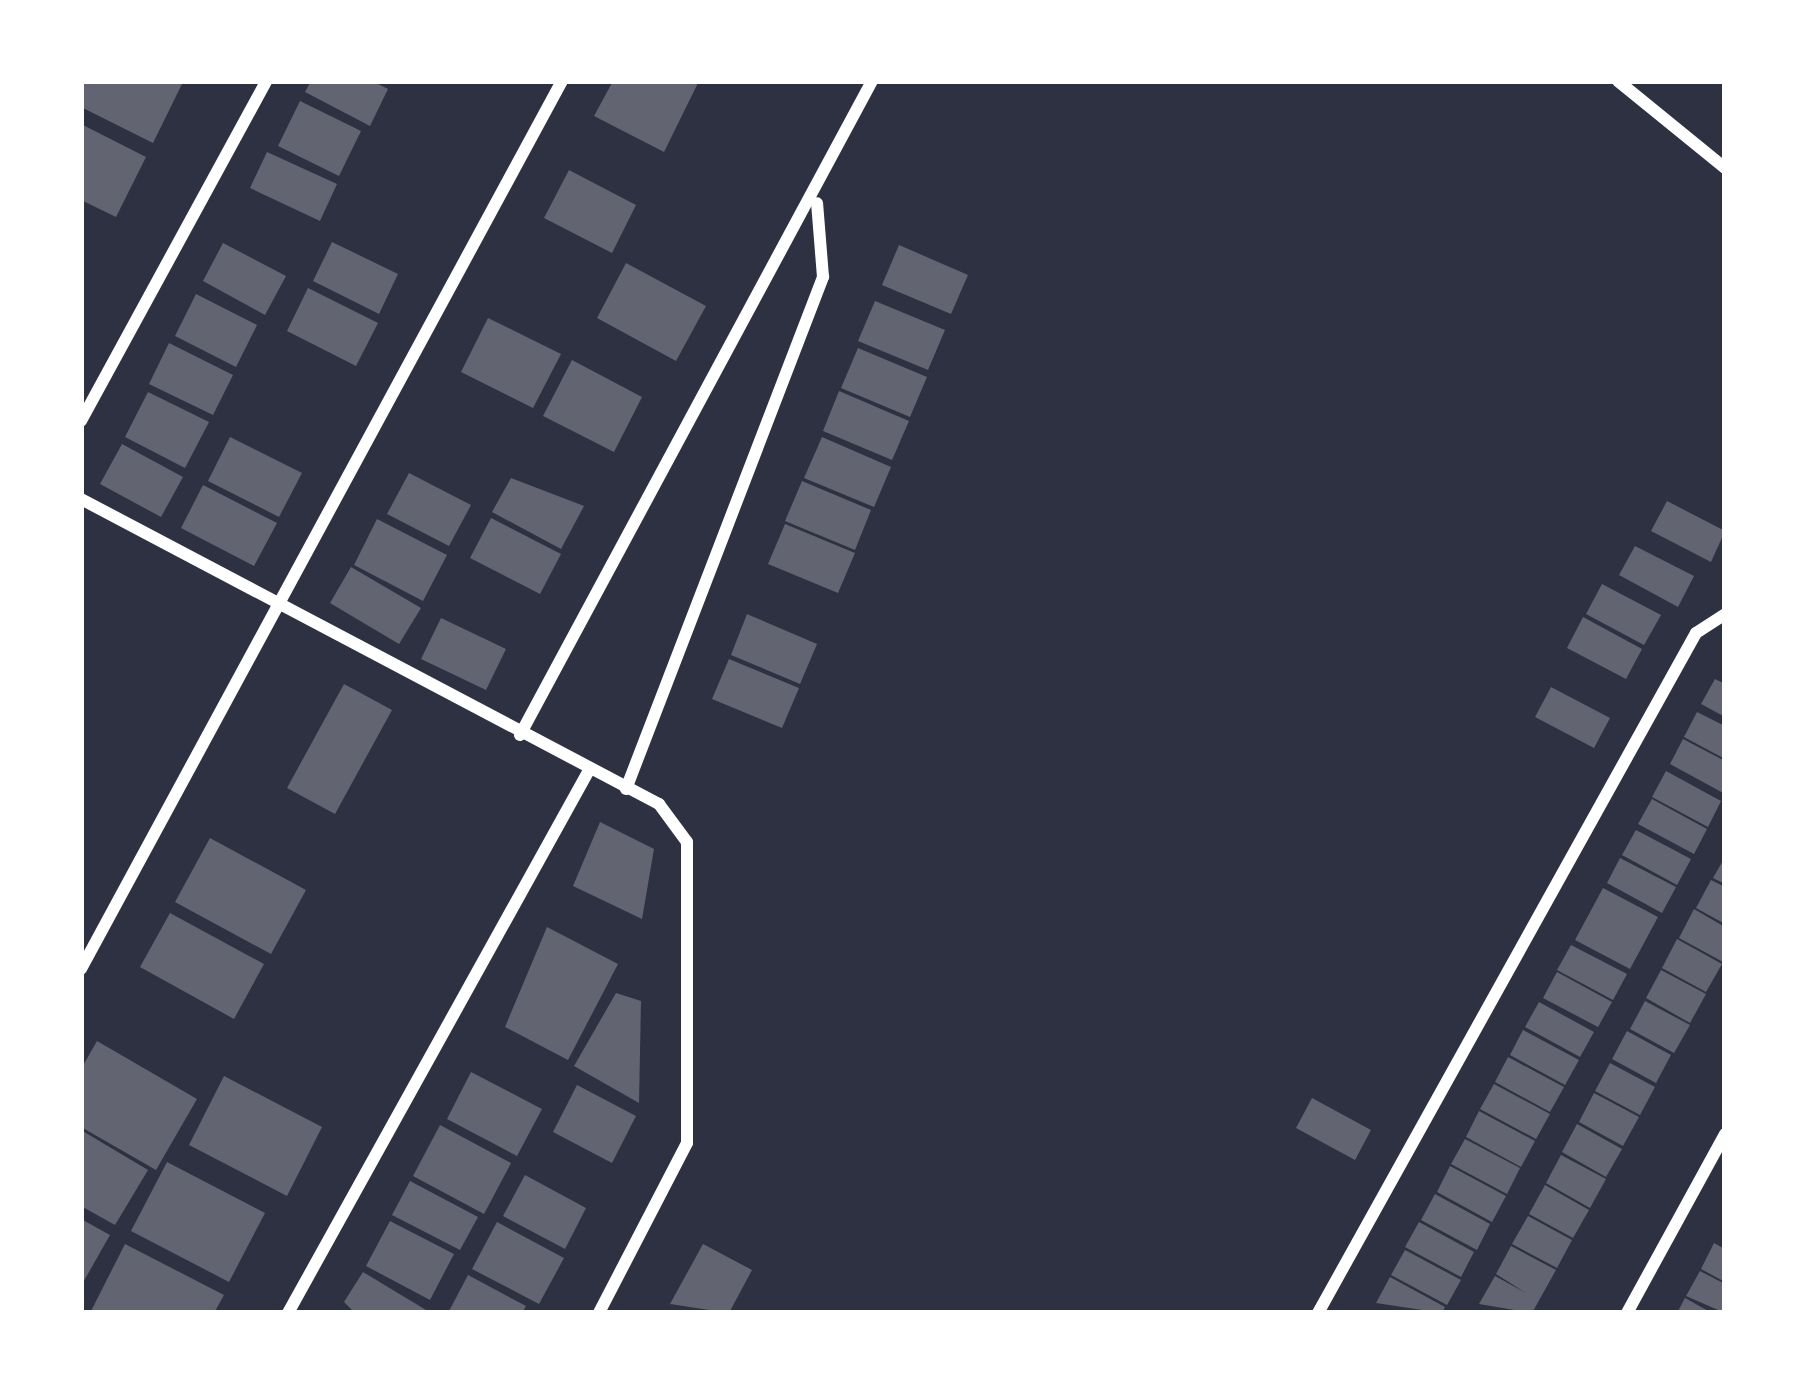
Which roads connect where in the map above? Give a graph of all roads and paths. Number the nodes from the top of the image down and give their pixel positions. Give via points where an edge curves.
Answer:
1 (266, 81) edge
2 (562, 81) edge
3 (872, 81) edge
4 (1618, 81) edge
5 (1725, 168) edge
6 (817, 201) junction
7 (81, 421) edge
8 (81, 499) edge
9 (284, 609) junction
10 (1725, 614) edge
11 (520, 735) junction
12 (588, 772) junction
13 (626, 789) junction
14 (81, 969) edge
15 (1725, 1134) edge
16 (288, 1313) edge
17 (599, 1313) edge
18 (1318, 1313) edge
19 (1628, 1313) edge

1 - 7 street
2 - 9 street
3 - 6 street
4 - 5 street
6 - 11 street
6 - 13 street via 824,277
8 - 9 street
9 - 11 street
9 - 14 street
10 - 18 street via 1696,633
11 - 12 street
12 - 13 street
12 - 16 street
13 - 17 street via 659,804 687,842 688,1143
15 - 19 street

